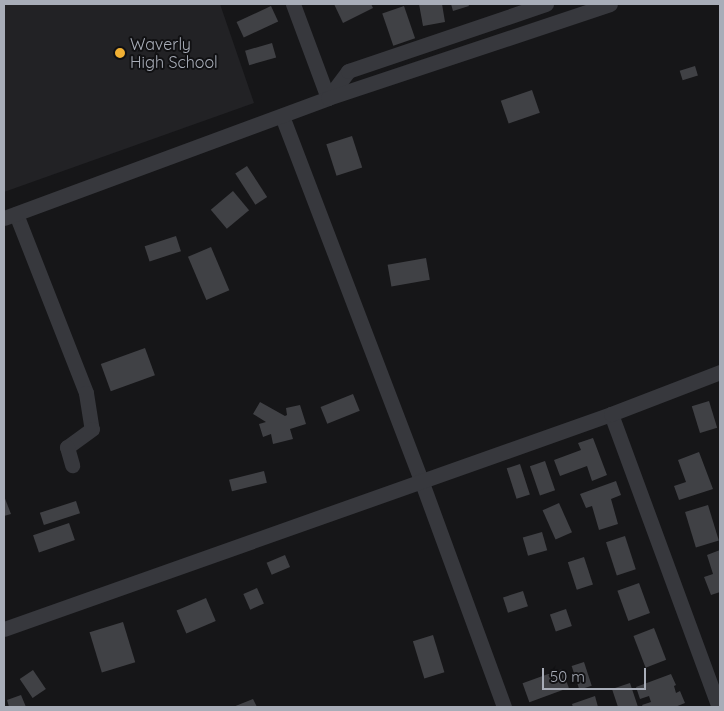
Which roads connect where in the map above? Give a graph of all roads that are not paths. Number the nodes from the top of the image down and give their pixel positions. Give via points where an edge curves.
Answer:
1 (293, 4) edge
2 (546, 4) edge
3 (610, 4) edge
4 (328, 98) junction
5 (282, 116) junction
6 (10, 216) edge
7 (720, 372) edge
8 (611, 414) junction
9 (72, 465) dead end
10 (421, 480) junction
11 (4, 629) edge
12 (504, 707) edge
13 (719, 707) edge

1 - 4 street
2 - 4 street via 348,71
3 - 4 street
4 - 5 street
5 - 6 street
5 - 10 street
6 - 9 street via 86,393 92,429 67,447
7 - 8 street
8 - 10 street
8 - 13 street
10 - 11 street via 146,581
10 - 12 street

